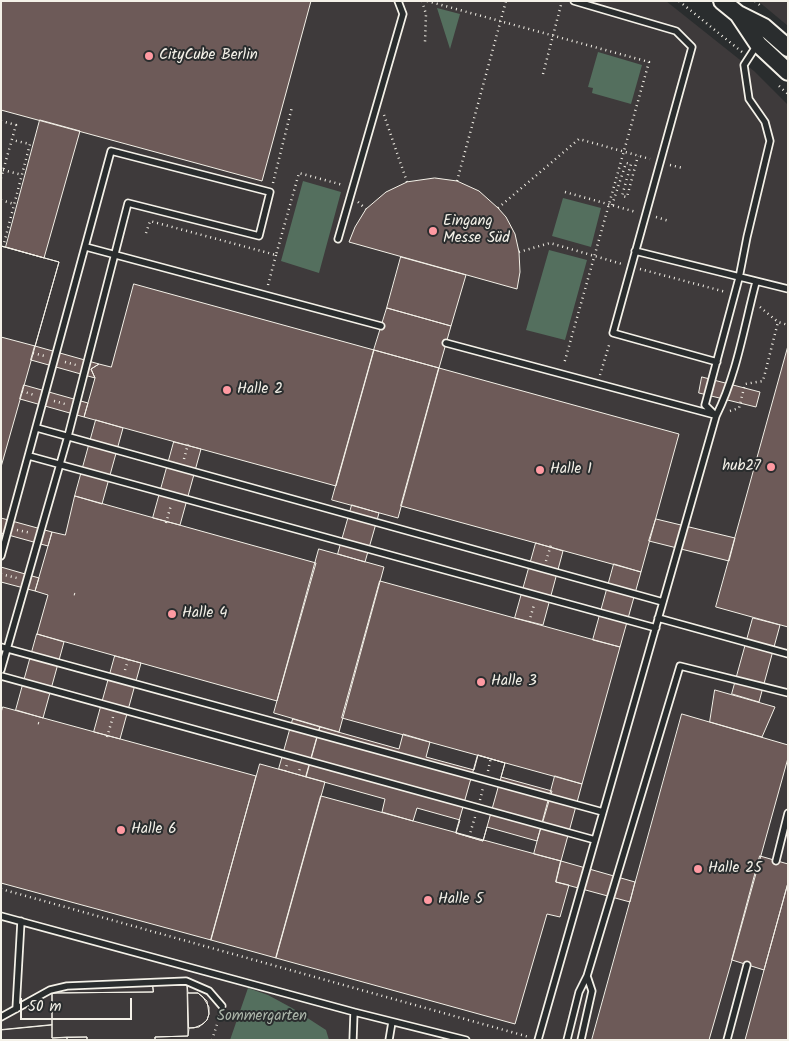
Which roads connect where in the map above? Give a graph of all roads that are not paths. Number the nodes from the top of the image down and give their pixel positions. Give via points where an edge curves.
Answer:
1 (398, 1) edge
2 (574, 1) edge
3 (722, 1) edge
4 (738, 14) junction
5 (788, 48) edge
6 (754, 51) junction
7 (783, 79) edge
8 (338, 239) dead end
9 (86, 247) junction
10 (635, 251) junction
11 (115, 254) junction
12 (739, 278) junction
13 (756, 282) junction
14 (788, 290) edge
15 (381, 326) dead end
16 (446, 343) dead end
17 (718, 362) junction
18 (716, 416) junction
19 (37, 428) junction
20 (68, 436) junction
21 (29, 456) junction
22 (60, 465) junction
23 (1, 556) edge
24 (663, 602) junction
25 (658, 618) junction
26 (656, 628) junction
27 (4, 648) edge
28 (788, 654) edge
29 (1, 670) edge
30 (1, 676) edge
31 (788, 693) edge
32 (603, 812) junction
33 (788, 813) edge
34 (595, 840) junction
35 (776, 861) dead end
36 (1, 916) edge
37 (20, 921) junction
38 (747, 965) dead end
39 (587, 976) junction
40 (222, 1006) dead end
41 (16, 1009) junction
42 (354, 1012) junction
43 (1, 1018) edge
44 (392, 1022) junction
45 (353, 1040) edge
46 (389, 1040) edge
47 (466, 1040) edge
48 (538, 1040) edge
49 (566, 1040) edge
50 (581, 1040) edge
51 (727, 1040) edge

1 - 8 lane via 403,14
2 - 10 lane via 676,30 692,47
3 - 4 main road
4 - 5 main road via 764,27
4 - 6 main road
6 - 7 main road
6 - 12 lane via 744,65 749,99 765,122 770,141
9 - 11 lane
9 - 11 lane via 111,151 270,192 259,236 128,203
9 - 19 lane
10 - 12 lane
10 - 17 lane via 613,333
11 - 15 lane
11 - 20 lane
12 - 13 lane
12 - 17 lane
13 - 14 lane
13 - 18 lane via 733,374
16 - 18 lane
17 - 18 lane via 705,405
18 - 24 lane
19 - 20 lane
19 - 21 lane
20 - 22 lane
20 - 24 lane
21 - 22 lane
21 - 23 lane
22 - 26 lane
22 - 27 lane
24 - 25 lane
25 - 26 lane
25 - 28 lane
26 - 32 lane
27 - 29 lane
27 - 32 lane
30 - 34 lane
31 - 39 lane via 680,666
32 - 34 lane
33 - 35 lane
34 - 48 lane
36 - 37 lane
37 - 41 lane
37 - 42 lane
38 - 51 lane
39 - 49 lane via 579,992
39 - 50 lane via 592,991
40 - 41 lane via 209,991 186,981 67,986 50,990
41 - 43 lane
42 - 44 lane
42 - 45 lane
44 - 46 lane
44 - 47 lane

